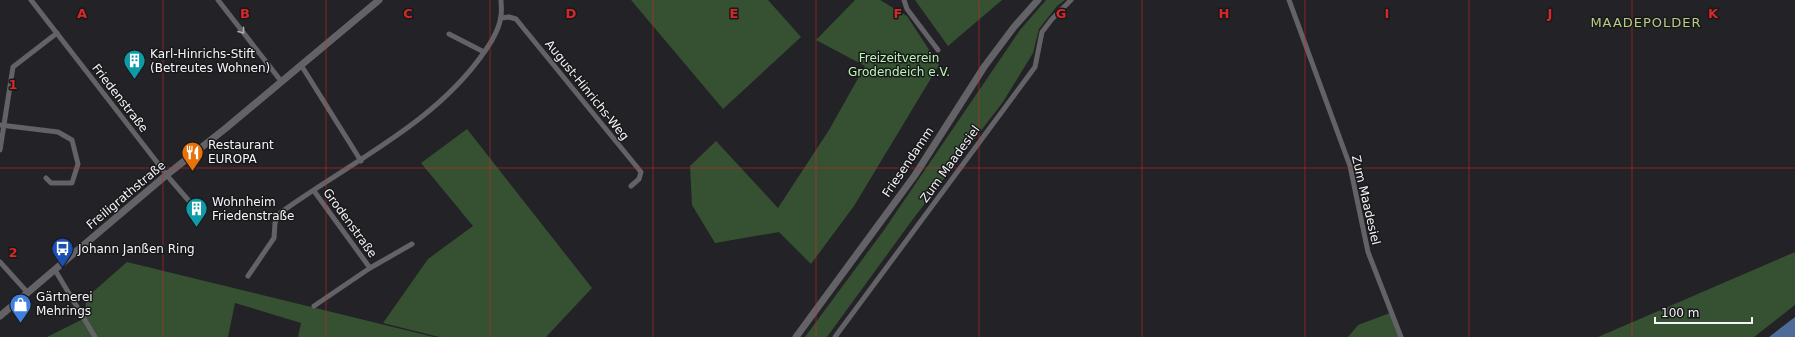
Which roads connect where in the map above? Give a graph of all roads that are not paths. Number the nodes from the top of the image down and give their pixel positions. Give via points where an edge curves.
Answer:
1 (31, 0) edge
2 (218, 0) edge
3 (379, 0) edge
4 (501, 0) edge
5 (904, 0) edge
6 (1038, 0) edge
7 (1071, 0) edge
8 (1289, 0) edge
9 (501, 18) junction
10 (57, 33) junction
11 (449, 34) dead end
12 (938, 50) dead end
13 (484, 52) junction
14 (301, 65) junction
15 (281, 81) junction
16 (1, 125) edge
17 (0, 150) edge
18 (361, 160) junction
19 (166, 175) junction
20 (46, 178) dead end
21 (631, 186) dead end
22 (314, 191) junction
23 (195, 208) dead end
24 (412, 244) dead end
25 (0, 262) edge
26 (370, 268) junction
27 (55, 270) junction
28 (248, 276) dead end
29 (28, 293) junction
30 (314, 306) dead end
31 (0, 316) edge
32 (95, 337) edge
33 (796, 337) edge
34 (835, 337) edge
35 (1401, 337) edge

1 - 10 street, Friedenstraße
2 -> 15 street
3 - 14 street, Freiligrathstraße
4 - 9 street
5 - 12 street via 907,9
6 - 33 street, Friesendamm via 984,67 915,175
7 - 34 street, Zum Maadesiel via 1045,27 1035,66
8 - 35 street, Zum Maadesiel via 1350,166 1368,252
9 - 13 street via 493,40
9 - 21 street, August-Hinrichs-Weg via 516,19 641,172 639,179
10 - 16 street via 13,67
10 - 19 street, Friedenstraße
11 - 13 street
13 - 18 street via 479,62 456,87 398,135
14 - 15 street, Freiligrathstraße
14 - 18 street
15 - 19 street, Freiligrathstraße
16 - 17 street
16 - 20 street via 58,132 72,140 78,164 72,183 51,183
18 - 22 street
19 - 23 street, Friedenstraße
19 - 27 street, Freiligrathstraße
22 - 26 street, Grodenstraße
22 - 28 street via 280,213 275,223 274,238
24 - 26 street
25 - 29 street
26 - 30 street
27 - 29 street, Freiligrathstraße
27 - 32 street
29 - 31 street, Freiligrathstraße

